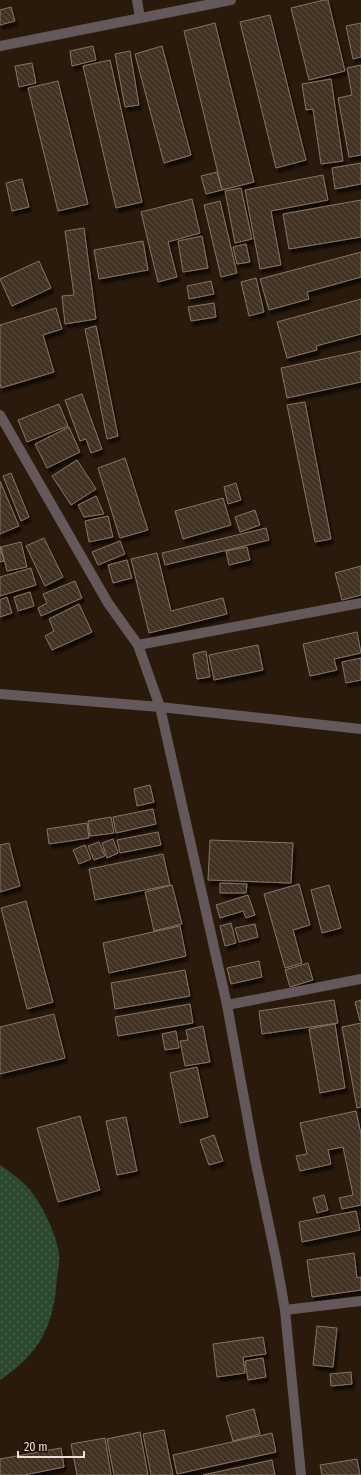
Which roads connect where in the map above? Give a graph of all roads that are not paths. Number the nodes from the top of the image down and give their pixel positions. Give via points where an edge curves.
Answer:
1 (137, 0) edge
2 (231, 0) edge
3 (140, 18) junction
4 (0, 46) edge
5 (0, 415) edge
6 (361, 603) edge
7 (138, 645) junction
8 (0, 694) edge
9 (160, 707) junction
10 (361, 729) edge
11 (361, 979) edge
12 (226, 1005) junction
13 (361, 1301) edge
14 (285, 1310) junction
15 (301, 1475) edge

1 - 3 street
2 - 3 street
3 - 4 street
5 - 7 street via 108,603
6 - 7 street
7 - 9 street
8 - 9 street
9 - 10 street
9 - 12 street
11 - 12 street
12 - 14 street
13 - 14 street
14 - 15 street

